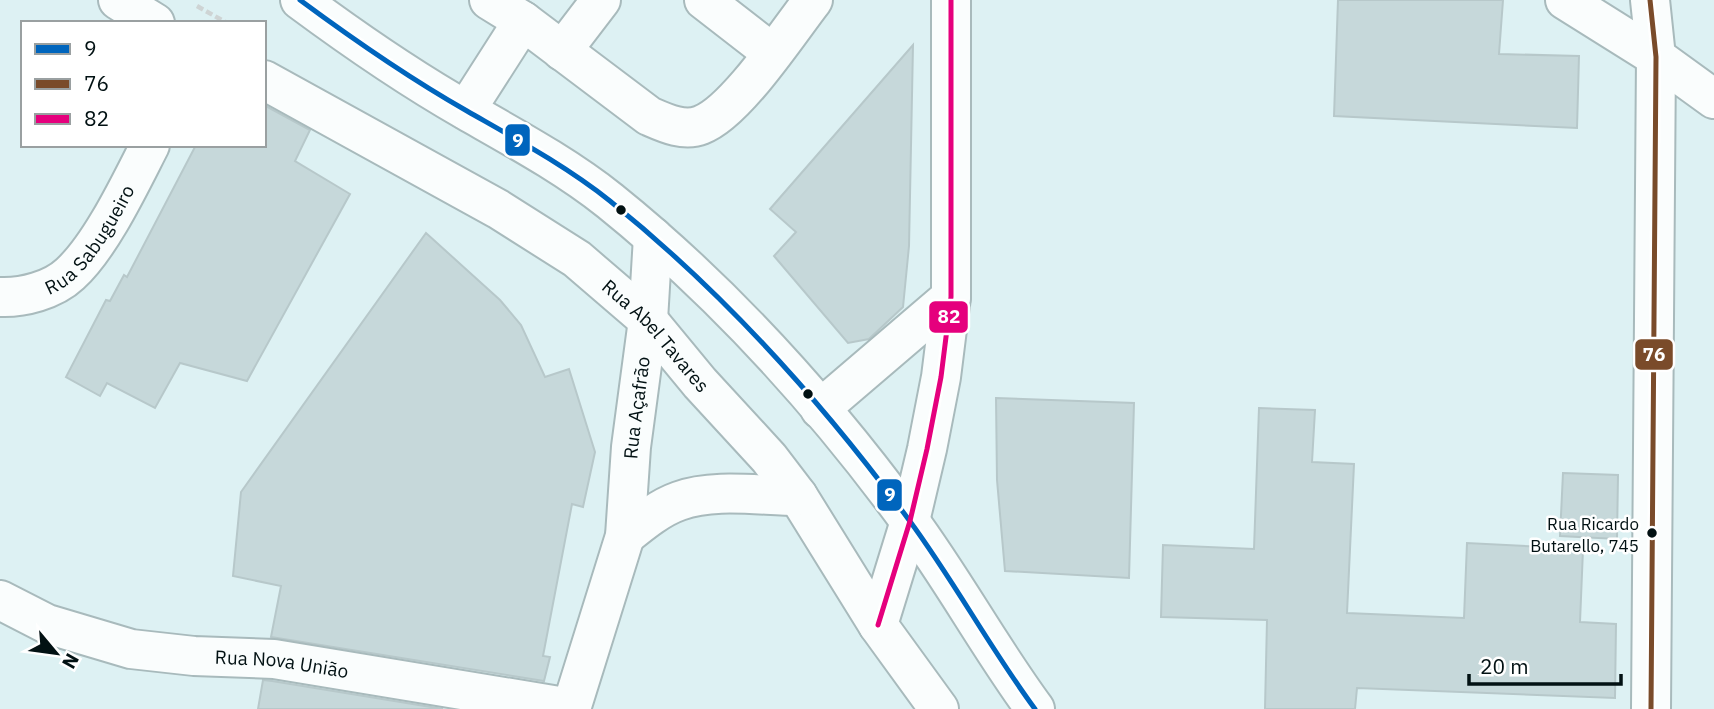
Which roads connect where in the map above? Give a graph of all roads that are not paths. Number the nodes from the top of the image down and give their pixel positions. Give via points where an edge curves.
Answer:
1 (118, 0) edge
2 (300, 0) edge
3 (489, 0) edge
4 (601, 0) edge
5 (704, 0) edge
6 (813, 0) edge
7 (951, 0) edge
8 (1565, 0) edge
9 (1650, 0) edge
10 (152, 21) edge
11 (523, 22) junction
12 (562, 51) junction
13 (771, 52) junction
14 (1656, 57) junction
15 (266, 80) edge
16 (1714, 99) edge
17 (466, 110) junction
18 (149, 147) edge
19 (653, 237) junction
20 (0, 297) edge
21 (951, 297) junction
22 (648, 320) junction
23 (820, 409) junction
24 (797, 496) junction
25 (910, 521) junction
26 (625, 536) junction
27 (0, 600) edge
28 (878, 625) junction
29 (571, 709) edge
30 (939, 709) edge
31 (1035, 709) edge
32 (1651, 709) edge

1 - 10 street
2 - 17 street via 363,46
3 - 11 street
4 - 12 street
5 - 13 street
6 - 13 street
7 - 21 street
8 - 14 street
9 - 14 street
11 - 12 street
11 - 17 street
12 - 13 street via 649,116 672,127 700,126 725,111
14 - 16 street
14 - 32 street
15 - 22 street, Rua Abel Tavares via 509,216 577,259
17 - 19 street via 568,171
18 - 20 street, Rua Sabugueiro via 102,233 70,274 42,291
19 - 22 street, Rua Açafrão
19 - 23 street via 769,351
21 - 23 street
21 - 25 street via 941,377
22 - 24 street, Rua Abel Tavares
22 - 26 street, Rua Açafrão
23 - 25 street
24 - 26 street via 680,500
24 - 28 street, Rua Abel Tavares
25 - 28 street
25 - 31 street via 992,651
26 - 29 street, Rua Açafrão
27 - 29 street, Rua Nova União via 47,624 131,649 274,659
28 - 30 street, Rua Abel Tavares

